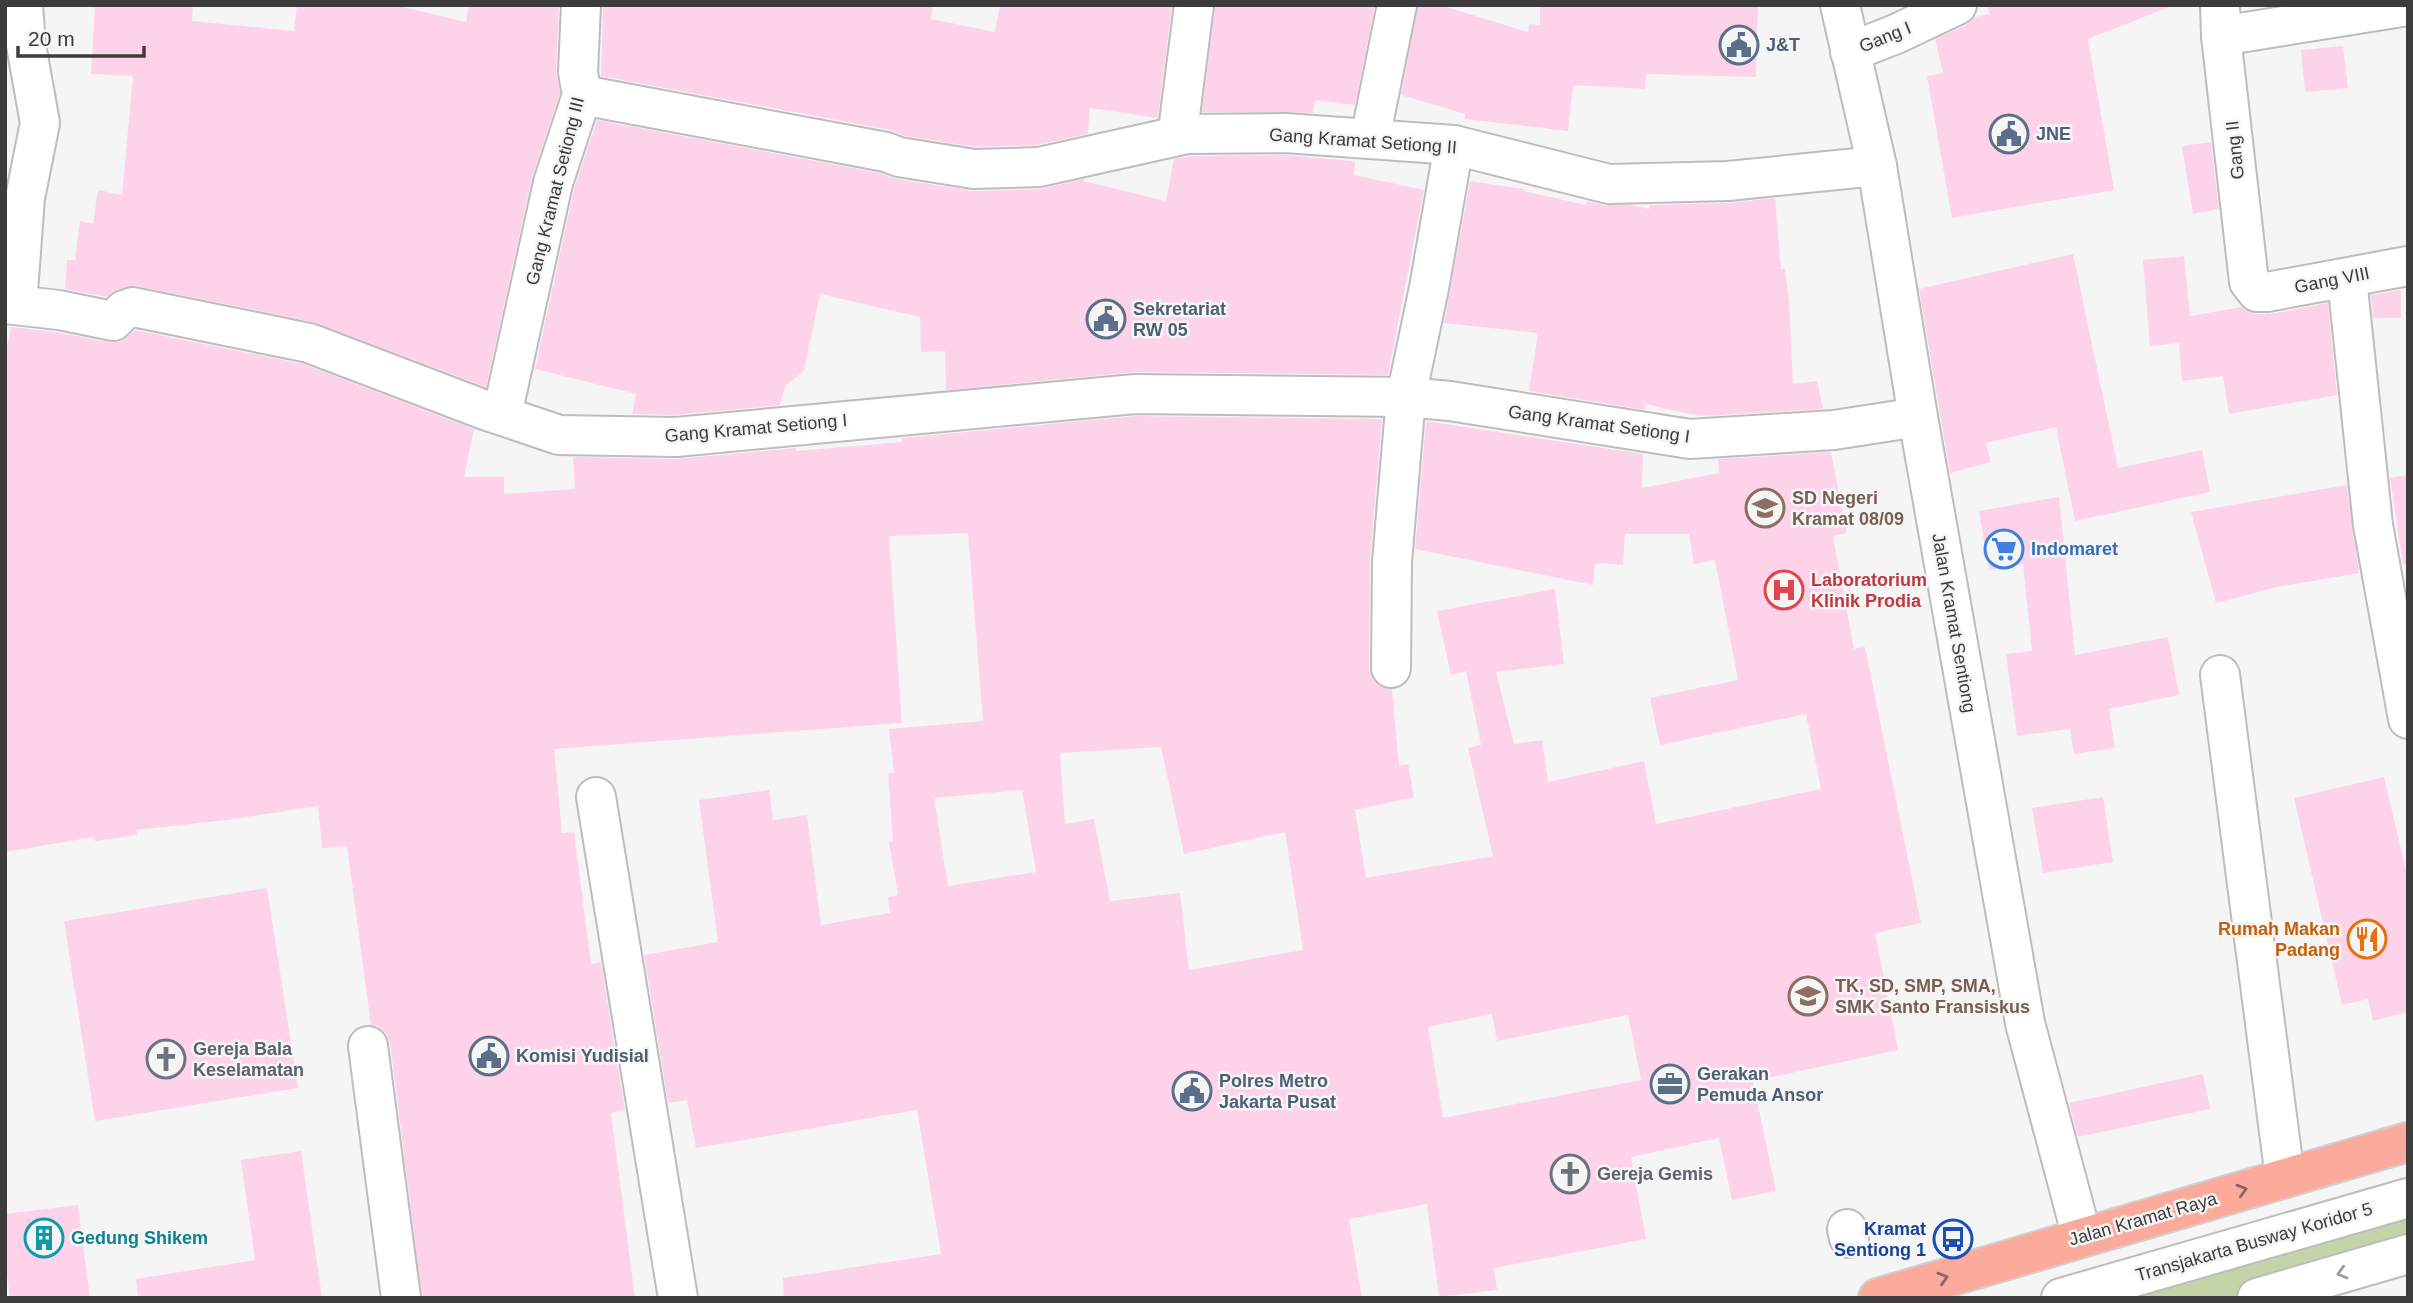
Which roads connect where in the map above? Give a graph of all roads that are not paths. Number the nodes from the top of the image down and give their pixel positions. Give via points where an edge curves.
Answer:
1 (23, 5) edge
2 (581, 5) edge
3 (1194, 5) edge
4 (1397, 5) edge
5 (1840, 5) edge
6 (1957, 5) edge
7 (2408, 6) edge
8 (2221, 21) edge
9 (1850, 52) junction
10 (582, 95) junction
11 (1187, 134) junction
12 (1370, 139) junction
13 (1454, 145) junction
14 (1877, 166) junction
15 (2408, 266) edge
16 (2347, 279) junction
17 (2257, 292) joint
18 (11, 305) edge
19 (1406, 397) junction
20 (502, 415) junction
21 (1917, 417) junction
22 (1391, 668) dead end
23 (2220, 676) dead end
24 (2408, 719) edge
25 (596, 796) dead end
26 (368, 1046) dead end
27 (2408, 1142) edge
28 (2286, 1178) junction
29 (2408, 1198) edge
30 (2082, 1237) junction
31 (2408, 1254) edge
32 (401, 1298) edge
33 (678, 1298) edge
34 (1878, 1298) edge
35 (2061, 1298) edge
36 (2257, 1298) edge

1 - 18 street via 40,123
2 - 10 street, Gang Kramat Setiong III via 578,72
3 - 11 street via 1179,123
4 - 12 street
5 - 9 street, Jalan Kramat Sentiong
6 - 9 street, Gang I
7 - 8 street
8 - 17 street, Gang II via 2249,282
9 - 14 street, Jalan Kramat Sentiong
10 - 11 street, Gang Kramat Setiong II via 974,169 1039,167
10 - 20 street, Gang Kramat Setiong III via 553,183
11 - 12 street, Gang Kramat Setiong II via 1285,133
12 - 13 street, Gang Kramat Setiong II
13 - 14 street, Gang Kramat Setiong II via 1609,184 1728,181
13 - 19 street
14 - 21 street, Jalan Kramat Sentiong
15 - 16 street, Gang VIII
16 - 17 street, Gang VIII
16 - 24 street via 2373,525
18 - 20 street, Gang Kramat Setiong I via 113,321 132,307 309,344
19 - 20 street, Gang Kramat Setiong I via 1135,394 676,437 559,435
19 - 21 street, Gang Kramat Setiong I via 1690,439 1834,430
19 - 22 street via 1392,562
21 - 30 street, Jalan Kramat Sentiong via 2025,1023
23 - 28 street
25 - 33 street
26 - 32 street
27 - 28 main road, Jalan Kramat Raya
30 -> 28 main road, Jalan Kramat Raya
29 - 35 street, Transjakarta Busway Koridor 5
34 -> 30 main road, Jalan Kramat Raya
31 -> 36 street

